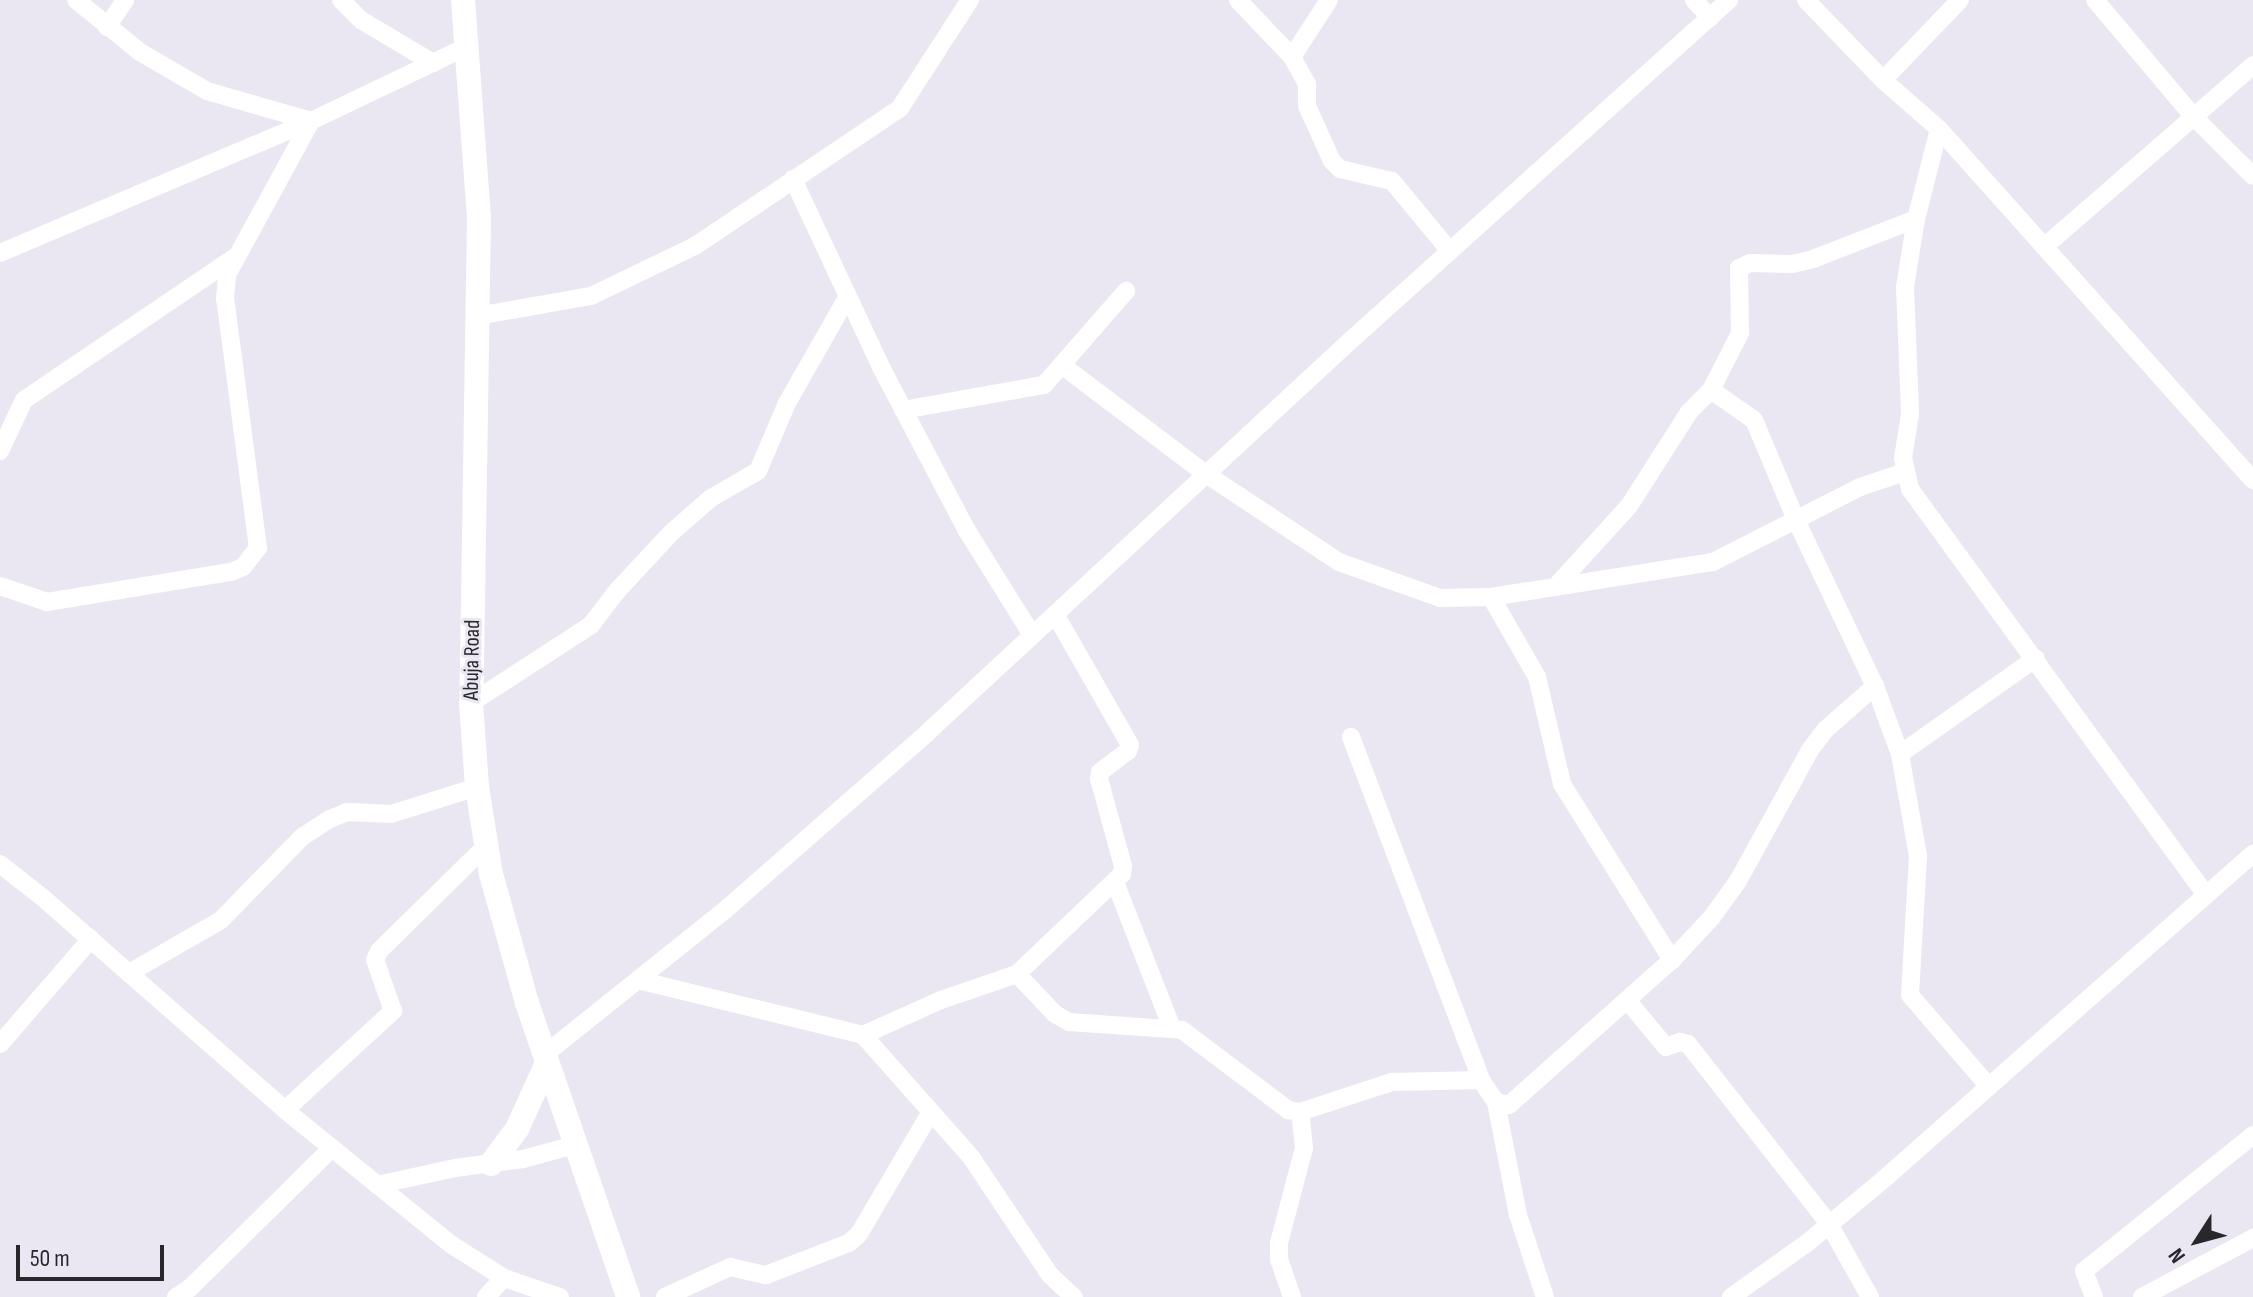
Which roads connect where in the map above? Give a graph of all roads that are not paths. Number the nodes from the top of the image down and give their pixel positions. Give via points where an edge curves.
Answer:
1 (76, 0) edge
2 (125, 0) edge
3 (341, 0) edge
4 (463, 0) edge
5 (970, 0) edge
6 (1238, 0) edge
7 (1329, 0) edge
8 (1694, 0) edge
9 (1729, 0) edge
10 (1806, 0) edge
11 (1960, 0) edge
12 (2095, 0) edge
13 (1710, 18) junction
14 (107, 27) junction
15 (466, 47) junction
16 (1292, 57) junction
17 (433, 63) junction
18 (2253, 65) edge
19 (1883, 80) junction
20 (2194, 117) junction
21 (311, 121) junction
22 (1939, 129) junction
23 (2253, 176) edge
24 (793, 179) junction
25 (1916, 219) junction
26 (2044, 247) junction
27 (1450, 251) junction
28 (0, 253) edge
29 (234, 258) junction
30 (1126, 291) dead end
31 (847, 298) junction
32 (477, 316) junction
33 (1063, 366) junction
34 (1711, 390) junction
35 (903, 410) junction
36 (0, 451) edge
37 (1905, 472) junction
38 (1206, 474) junction
39 (2253, 480) edge
40 (1796, 520) junction
41 (1557, 585) junction
42 (0, 586) edge
43 (1491, 597) junction
44 (1055, 614) junction
45 (1032, 635) junction
46 (2036, 658) junction
47 (1875, 686) junction
48 (471, 703) junction
49 (1351, 737) dead end
50 (1900, 754) junction
51 (477, 787) junction
52 (486, 846) junction
53 (2253, 854) edge
54 (0, 864) edge
55 (1115, 882) junction
56 (2206, 895) junction
57 (91, 939) junction
58 (1672, 960) junction
59 (129, 973) junction
60 (1017, 974) junction
61 (638, 980) junction
62 (1627, 1000) junction
63 (1172, 1028) junction
64 (863, 1035) junction
65 (0, 1044) edge
66 (546, 1059) junction
67 (1481, 1080) junction
68 (1989, 1087) junction
69 (1496, 1102) junction
70 (285, 1110) junction
71 (931, 1112) junction
72 (1300, 1112) junction
73 (2253, 1135) edge
74 (575, 1145) junction
75 (332, 1148) junction
76 (491, 1164) junction
77 (377, 1185) junction
78 (1829, 1224) junction
79 (2253, 1238) edge
80 (504, 1288) edge
81 (176, 1297) edge
82 (486, 1297) edge
83 (560, 1297) edge
84 (628, 1297) edge
85 (665, 1297) edge
86 (1074, 1297) edge
87 (1292, 1297) edge
88 (1545, 1297) edge
89 (1731, 1297) edge
90 (1870, 1297) edge
91 (2094, 1297) edge
92 (2142, 1297) edge

1 - 14 street
2 - 14 street
3 - 17 street via 361,20
4 - 15 main road, Abuja Road
5 - 24 street via 900,108
6 - 16 street
7 - 16 street
8 - 13 street
9 - 13 street
10 - 19 street
11 - 19 street
12 - 20 street
13 - 27 street
14 - 21 street via 207,91
15 - 17 street
15 - 32 main road, Abuja Road via 479,218
16 - 27 street via 1307,84 1307,106 1332,161 1340,169 1392,181
17 - 21 street
18 - 20 street
19 - 22 street
20 - 23 street
20 - 26 street
21 - 28 street
21 - 29 street
22 - 25 street
22 - 26 street
24 - 31 street
24 - 32 street via 695,246 591,296
25 - 34 street via 1813,259 1739,268 1740,333
25 - 37 street via 1905,287 1910,414
26 - 39 street
27 - 38 street
29 - 36 street via 24,400
29 - 42 street via 225,299 258,548 251,559 231,572 47,602
30 - 33 street
31 - 35 street
31 - 48 street via 787,403 758,471 711,498 671,533 591,625
32 - 48 main road, Abuja Road
33 - 35 street via 1044,385
33 - 38 street
34 - 40 street via 1754,420
34 - 41 street via 1689,412 1629,506
35 - 45 street via 966,529
37 - 40 street via 1860,487
37 - 46 street via 1910,489 1943,538
38 - 43 street via 1339,562 1440,598
38 - 44 street
40 - 41 street via 1713,562
40 - 47 street
41 - 43 street
43 - 58 street via 1537,677 1562,784
44 - 45 street
44 - 55 street via 1130,745 1100,772 1123,866
45 - 61 street via 725,910
46 - 50 street
46 - 56 street
47 - 50 street
47 - 58 street via 1810,750 1738,881
48 - 51 main road, Abuja Road
49 - 67 street
50 - 68 street via 1918,856 1910,995
51 - 52 main road, Abuja Road
51 - 59 street via 391,814 347,812 330,819 302,837 221,920
52 - 66 main road, Abuja Road
52 - 70 street via 379,951 375,960 393,1011
53 - 56 street
54 - 57 street
55 - 60 street
55 - 63 street
56 - 68 street
57 - 59 street
57 - 65 street
58 - 62 street
59 - 70 street
60 - 63 street via 1069,1022
60 - 64 street
61 - 64 street
61 - 66 street
62 - 69 street via 1509,1105
62 - 78 street via 1666,1047 1688,1044
63 - 72 street via 1182,1030 1288,1110
64 - 71 street
66 - 74 main road, Abuja Road
66 - 76 main road via 517,1129
67 - 69 street
67 - 72 street via 1392,1082
68 - 78 street
69 - 88 street via 1518,1215
70 - 75 street
71 - 85 street via 849,1243 766,1275 730,1267
71 - 86 street via 971,1157 1050,1275
72 - 87 street via 1304,1148 1279,1243
73 - 91 street via 2084,1271
74 - 76 street
74 - 84 main road, Abuja Road
75 - 77 street
75 - 81 street
76 - 77 street
77 - 80 street
78 - 89 street
78 - 90 street
79 - 92 street
80 - 82 street
80 - 83 street

